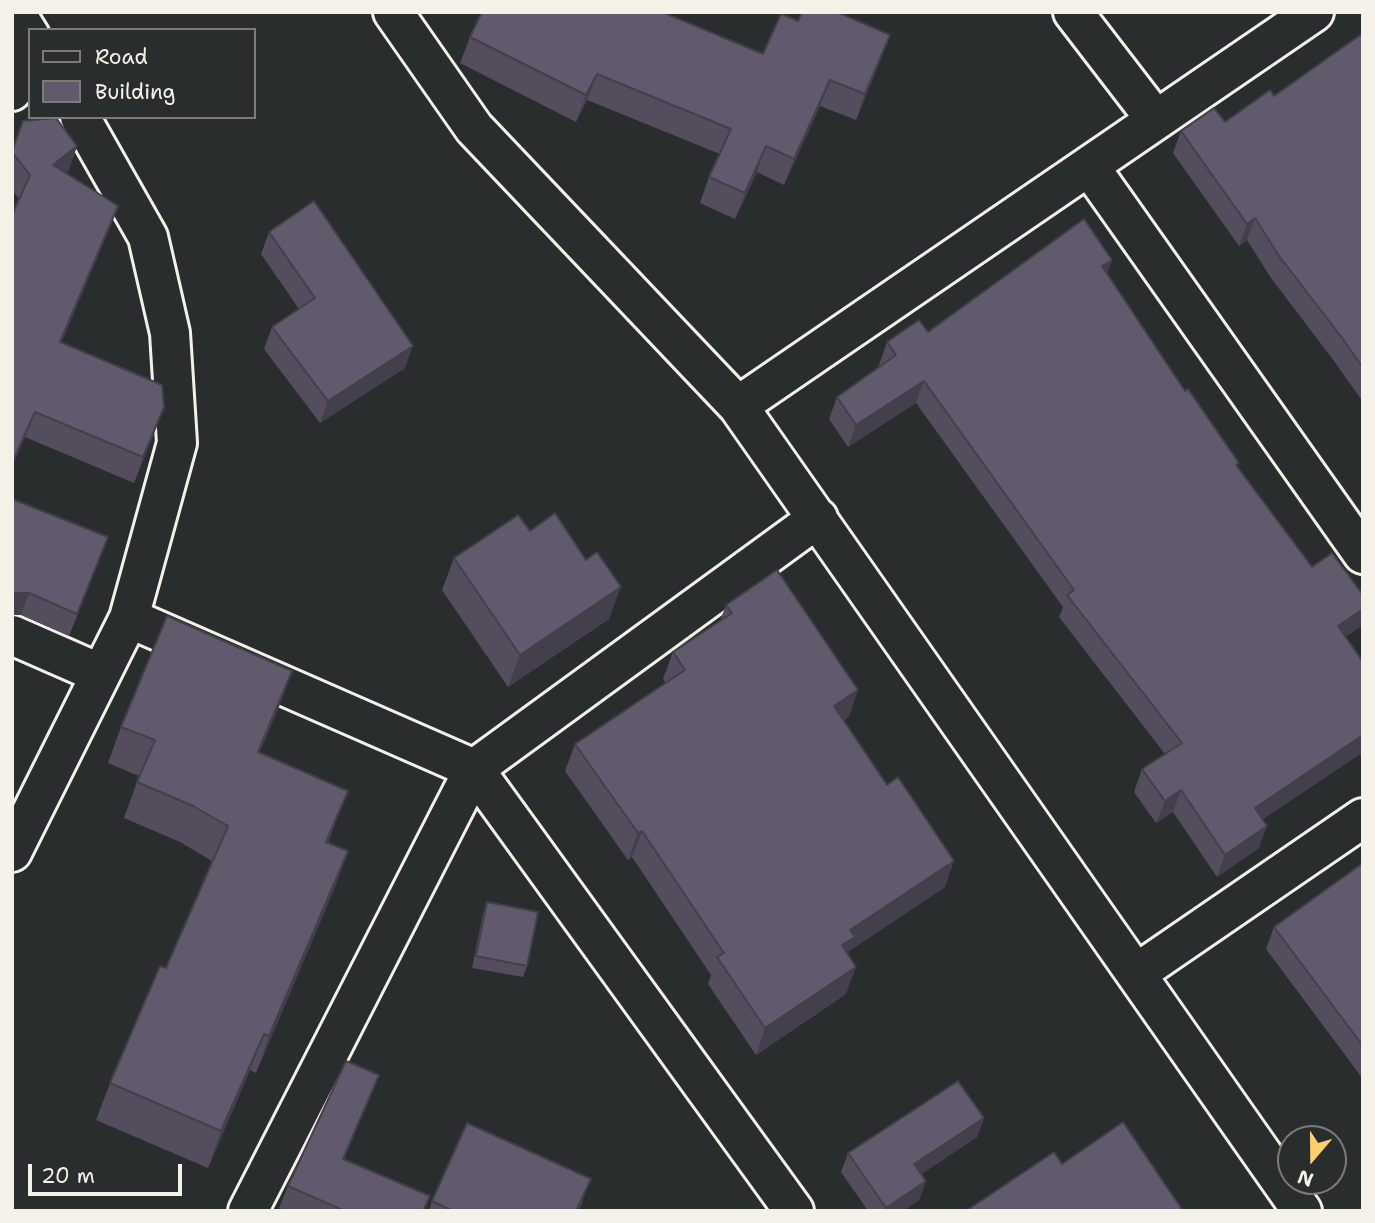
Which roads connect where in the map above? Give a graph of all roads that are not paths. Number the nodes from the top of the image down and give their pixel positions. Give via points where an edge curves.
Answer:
1 (393, 12) edge
2 (1073, 12) edge
3 (1314, 12) edge
4 (28, 56) edge
5 (12, 91) edge
6 (81, 119) edge
7 (1156, 120) junction
8 (1089, 166) junction
9 (738, 406) junction
10 (818, 518) junction
11 (1363, 554) edge
12 (129, 618) junction
13 (12, 635) edge
14 (101, 674) junction
15 (474, 769) junction
16 (1363, 818) edge
17 (12, 852) edge
18 (1137, 973) junction
19 (248, 1211) edge
20 (794, 1211) edge
21 (1302, 1211) edge

1 - 9 street via 474,128
2 - 7 street
3 - 7 street
4 - 5 street
6 - 12 street via 148,237 170,333 177,443
7 - 8 street
8 - 9 street
8 - 11 street
9 - 10 street
10 - 15 street
10 - 18 street
12 - 14 street
12 - 15 street
13 - 14 street
14 - 17 street
15 - 19 street
15 - 20 street
16 - 18 street
18 - 21 street

